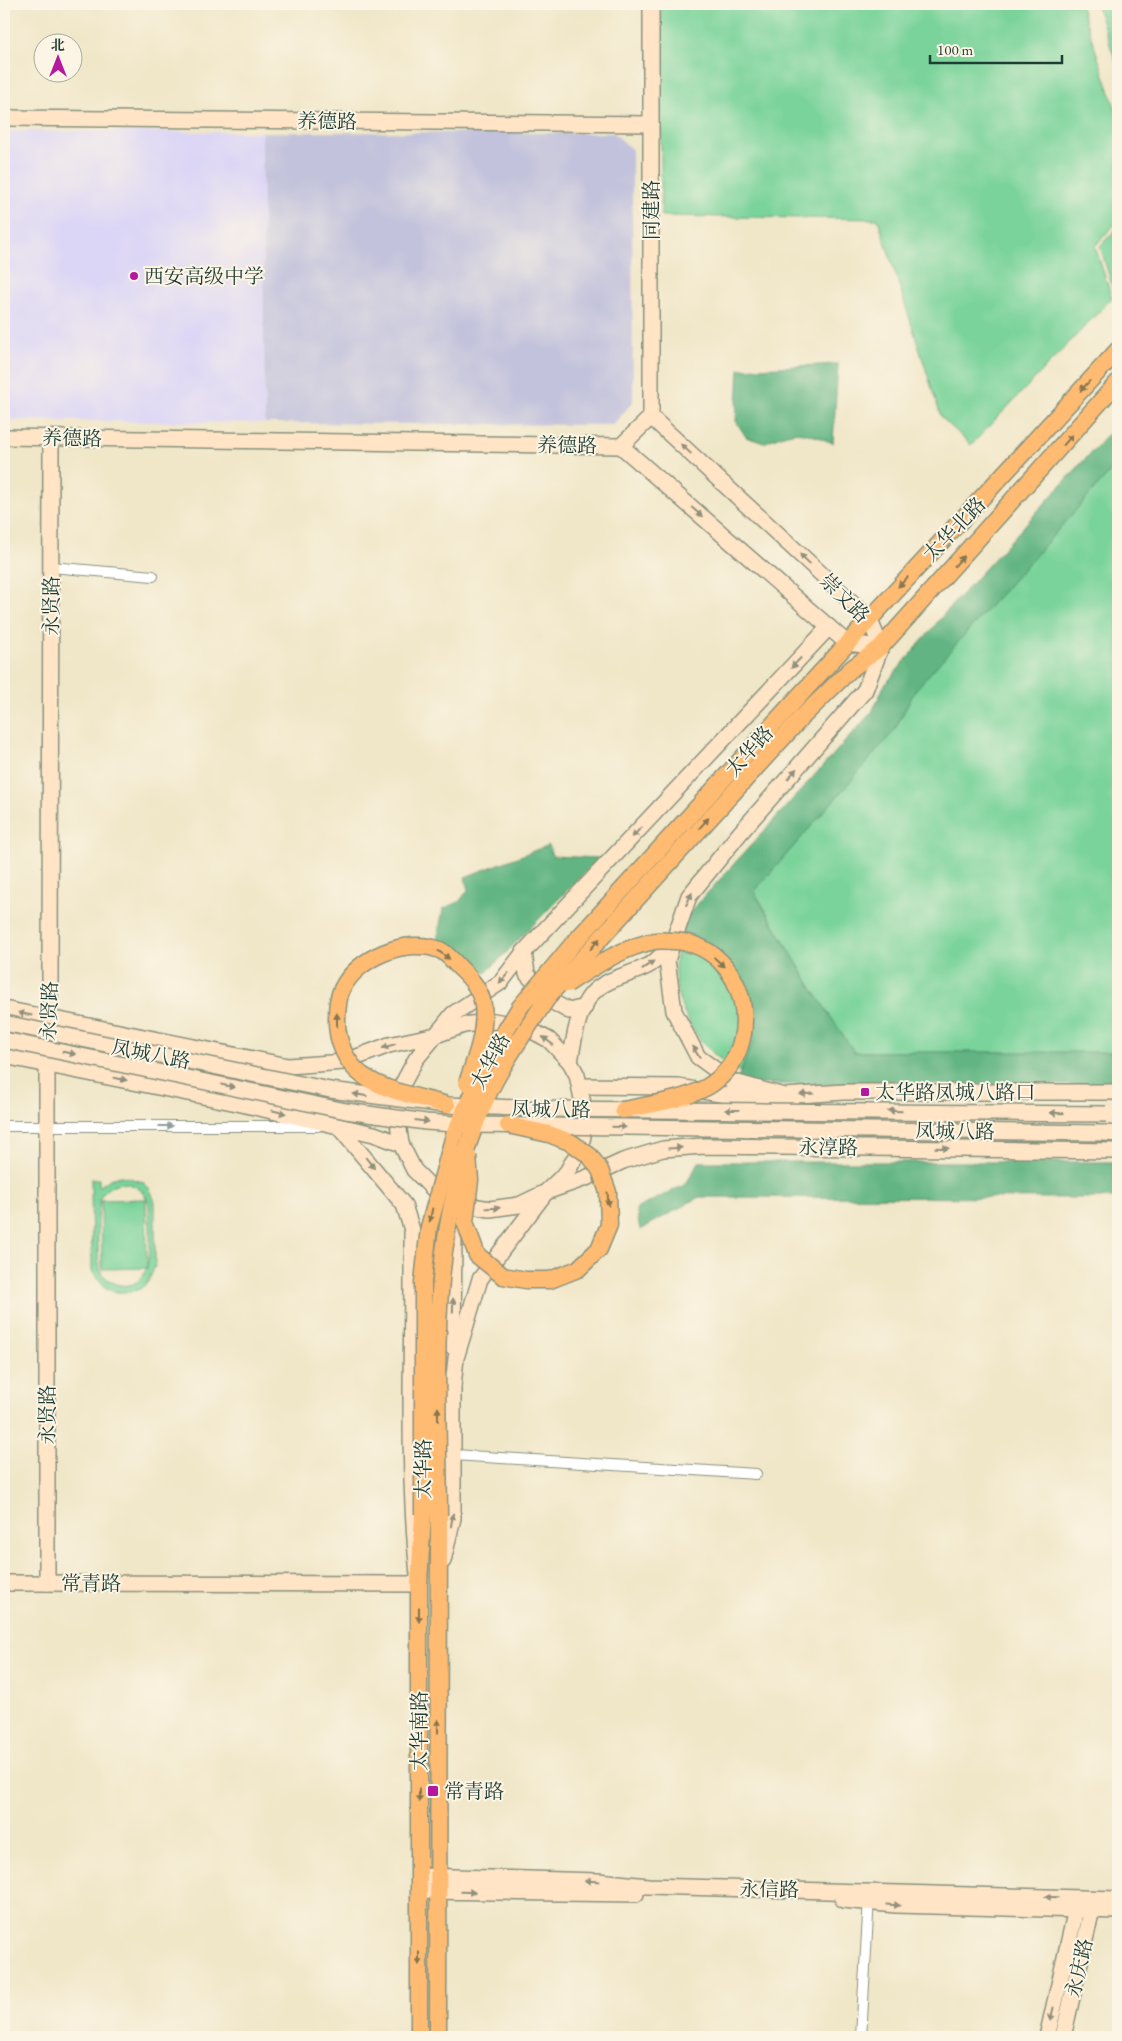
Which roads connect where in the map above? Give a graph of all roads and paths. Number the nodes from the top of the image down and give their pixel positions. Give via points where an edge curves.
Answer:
1 (651, 4) edge
2 (4, 118) edge
3 (651, 124) junction
4 (1118, 350) edge
5 (1118, 382) edge
6 (651, 417) junction
7 (4, 437) edge
8 (51, 438) junction
9 (621, 446) junction
10 (51, 567) junction
11 (153, 576) dead end
12 (869, 618) junction
13 (829, 627) junction
14 (847, 643) junction
15 (881, 647) junction
16 (795, 712) junction
17 (679, 925) junction
18 (524, 952) junction
19 (550, 994) junction
20 (585, 1006) junction
21 (4, 1009) edge
22 (48, 1018) junction
23 (4, 1023) edge
24 (436, 1035) junction
25 (4, 1040) edge
26 (4, 1056) edge
27 (257, 1060) junction
28 (570, 1062) junction
29 (46, 1064) junction
30 (580, 1086) junction
31 (844, 1092) junction
32 (1118, 1092) edge
33 (784, 1096) junction
34 (237, 1103) junction
35 (447, 1105) junction
36 (623, 1110) junction
37 (1112, 1114) edge
38 (508, 1125) junction
39 (4, 1126) edge
40 (47, 1126) junction
41 (338, 1126) junction
42 (1111, 1133) edge
43 (401, 1144) junction
44 (468, 1144) junction
45 (840, 1147) junction
46 (1118, 1151) edge
47 (445, 1163) junction
48 (546, 1192) junction
49 (460, 1204) junction
50 (453, 1386) junction
51 (454, 1455) junction
52 (756, 1474) dead end
53 (431, 1515) junction
54 (4, 1583) edge
55 (47, 1583) junction
56 (419, 1584) junction
57 (437, 1584) junction
58 (420, 1884) junction
59 (438, 1884) junction
60 (869, 1897) junction
61 (1118, 1898) edge
62 (1075, 1904) junction
63 (1091, 1904) junction
64 (1118, 1911) edge
65 (419, 2037) edge
66 (438, 2037) edge
67 (861, 2037) edge
68 (1047, 2037) edge
69 (1063, 2037) edge

1 - 3 street, 同建路
2 - 3 street, 养德路
3 - 6 street, 同建路
4 -> 12 main road, 太华北路 via 989,493
15 -> 5 main road, 太华北路
6 - 9 street
12 -> 6 street, 崇文路
7 - 8 street, 养德路
8 - 9 street, 养德路
8 - 10 street, 永贤路
9 -> 13 street, 崇文路
10 - 11 street
10 - 22 street, 永贤路
12 - 14 main road, 太华北路
12 - 15 street, 崇文路
13 - 14 street, 崇文路
13 -> 18 street
14 - 15 street, 崇文路
14 - 16 main road, 太华北路
15 - 16 main road, 太华北路
17 -> 15 street via 689,896 865,690
19 -> 16 main road, 太华路, bridge
16 - 47 main road, 太华路, bridge via 572,945 520,1007 484,1066
20 -> 17 street via 597,989 622,976 646,969 664,952
33 -> 17 street via 731,1081 698,1057 674,1011 667,960
18 - 20 street via 527,974 551,1001 569,1011
18 -> 24 street via 501,982 453,1014
19 -> 36 main road, bridge via 609,957 656,940 689,942 724,965 743,1000 745,1028 729,1067 707,1086 676,1099
19 - 44 main road, 太华路, bridge via 516,1044 486,1100
20 - 28 street via 578,1019
22 -> 21 street, 凤城八路
22 - 27 street, 凤城八路
22 - 29 street, 永贤路
35 -> 23 street, 凤城八路, bridge via 330,1090
24 -> 27 street, 凤城八路 via 389,1045 344,1062 288,1066
28 -> 24 street, 凤城八路 via 549,1040 523,1026 494,1021 464,1025
24 - 43 street via 416,1059 402,1085 397,1115
25 -> 38 street, 凤城八路, bridge via 346,1110 426,1122
26 - 29 street, 凤城八路
27 - 34 street via 259,1081 253,1097
28 - 30 street
29 -> 34 street, 凤城八路
29 - 40 street, 永贤路
30 - 33 street via 680,1087 726,1095
30 - 48 street via 586,1118 581,1146 567,1172
31 - 32 street
31 -> 33 street
31 - 45 street via 831,1102 831,1137
34 -> 41 street, 凤城八路
35 - 36 street, 凤城八路, bridge
35 -> 47 main road, bridge via 390,1089 362,1074 345,1055 337,1030 337,1007 342,989 352,974 369,960 398,948 440,951 471,977 483,1004 482,1038 447,1136
37 -> 36 street, 凤城八路, bridge
38 -> 42 street, 凤城八路, bridge
38 -> 44 main road, bridge via 572,1143 590,1156 600,1170 608,1192 609,1225 599,1249 578,1269 550,1280 526,1280 503,1276 477,1255 465,1222 470,1180
39 - 40 street
40 -> 41 street
40 - 55 street, 永贤路
41 - 43 street, 凤城八路
41 -> 56 street via 404,1205 412,1230 413,1536
43 - 49 street via 414,1170 435,1191
53 -> 44 main road, 太华路, bridge via 440,1268 450,1202
45 -> 46 street, 永淳路
48 -> 45 street, 永淳路 via 623,1161 663,1149 703,1146
47 -> 53 main road, 太华路, bridge via 429,1227 423,1282
49 -> 48 street via 490,1209 520,1205
48 - 50 street via 480,1279 456,1358
50 -> 49 street via 454,1235
50 - 51 street
51 - 52 street
57 -> 51 street via 453,1518
53 - 56 main road, 太华南路
53 - 57 main road, 太华南路
54 - 55 street, 常青路
55 - 56 street, 常青路
56 -> 58 main road, 太华南路
59 -> 57 main road, 太华南路
58 - 59 street, 永信路
58 -> 65 main road, 太华南路
59 - 60 street, 永信路 via 652,1894
59 - 66 main road, 太华南路
60 - 62 street, 永信路 via 906,1906
60 - 67 street
61 - 63 street, 永信路
62 - 63 street, 永信路
62 -> 68 street, 永庆路
63 - 64 street, 永信路
63 - 69 street, 永庆路

